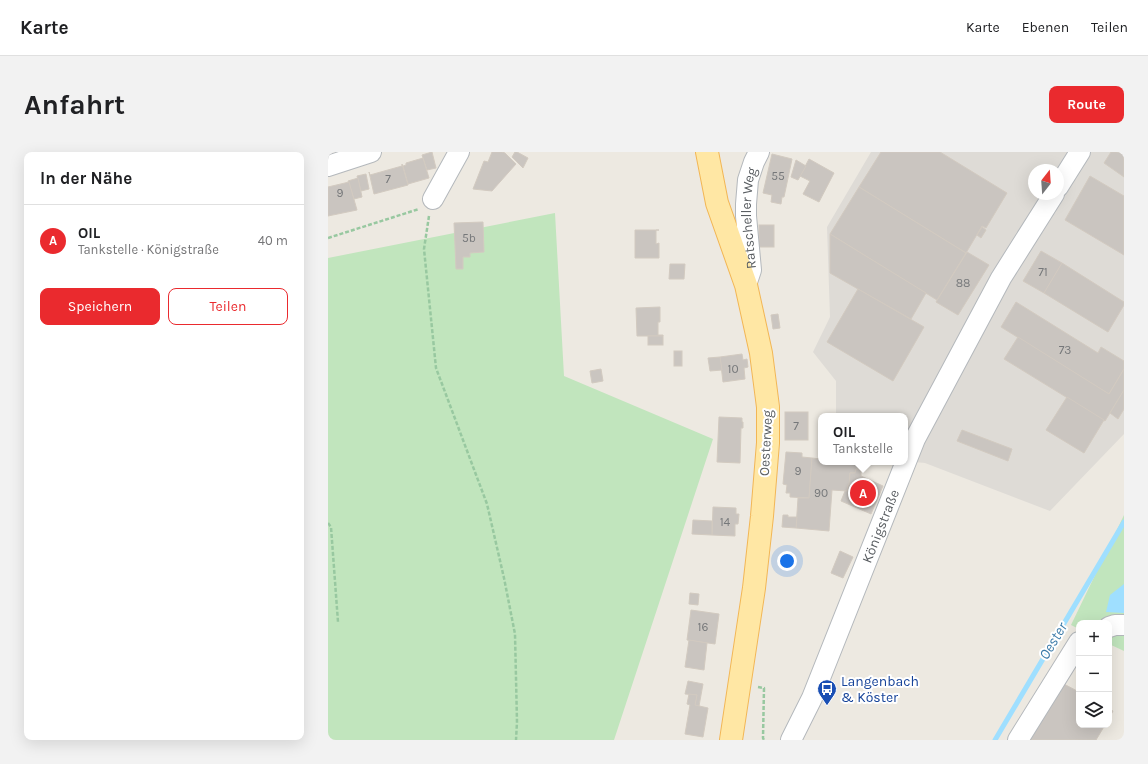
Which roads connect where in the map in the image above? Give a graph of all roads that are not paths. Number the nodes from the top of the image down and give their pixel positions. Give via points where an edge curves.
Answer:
1 (371, 152) edge
2 (459, 152) edge
3 (707, 152) edge
4 (759, 152) edge
5 (1080, 152) edge
6 (328, 166) edge
7 (1064, 177) edge
8 (1050, 200) edge
9 (432, 202) road end
10 (746, 285) junction
11 (908, 454) edge
12 (904, 465) edge
13 (1124, 625) edge
14 (1112, 626) edge
15 (1076, 647) edge
16 (731, 740) edge
17 (791, 740) edge
18 (1018, 740) edge

1 - 6 street
2 - 9 street
3 - 10 main road, Oesterweg via 717,203
4 - 10 street, Ratscheller Weg via 748,180 746,216 751,270
5 - 7 street
8 - 11 street, Königstraße via 1001,278
10 - 16 main road, Oesterweg via 761,353 768,407 768,443 754,588
12 - 17 street, Königstraße via 812,698
13 - 14 street
15 - 18 street

